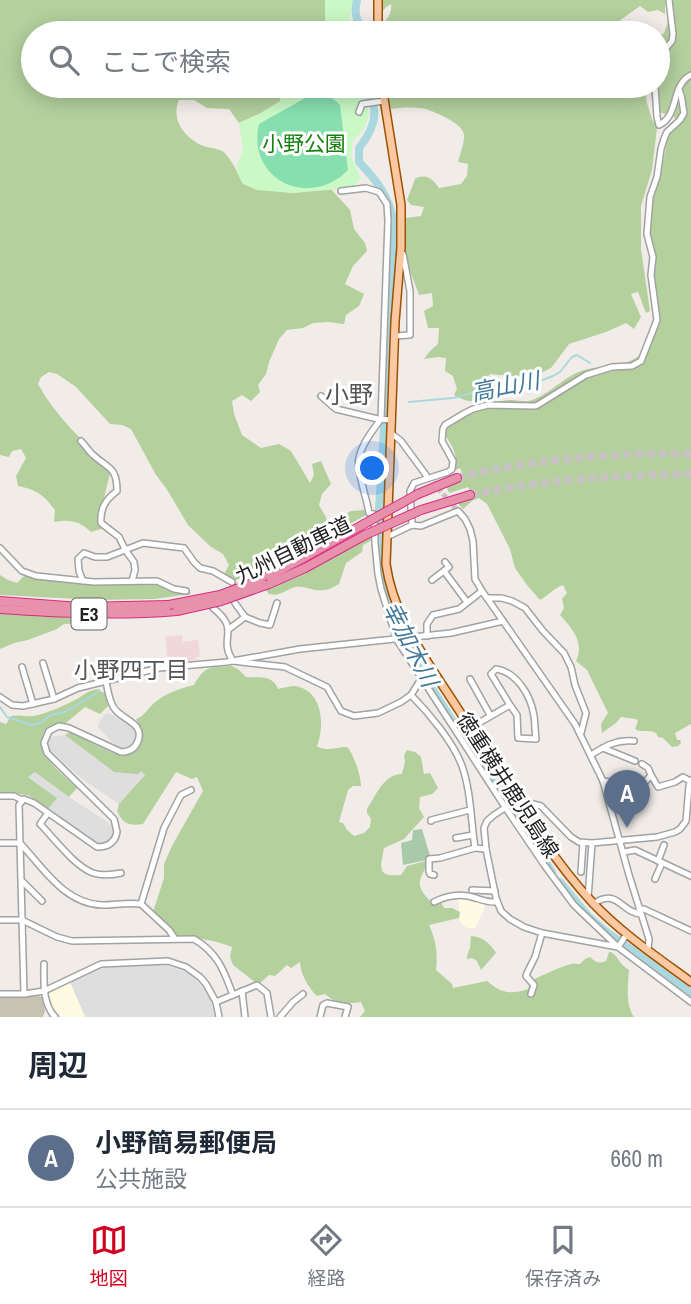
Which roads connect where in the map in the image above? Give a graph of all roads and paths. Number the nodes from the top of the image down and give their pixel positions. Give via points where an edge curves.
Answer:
1 (378, 0) edge
2 (669, 0) edge
3 (378, 21) edge
4 (670, 43) edge
5 (691, 75) edge
6 (678, 90) junction
7 (384, 98) edge
8 (656, 98) edge
9 (384, 101) junction
10 (359, 113) dead end
11 (341, 191) dead end
12 (401, 220) junction
13 (388, 221) junction
14 (401, 247) junction
15 (387, 270) junction
16 (400, 270) junction
17 (394, 336) junction
18 (321, 396) dead end
19 (381, 419) junction
20 (392, 420) junction
21 (391, 433) junction
22 (81, 440) dead end
23 (426, 475) tunnel mouth
24 (457, 478) tunnel mouth
25 (470, 495) tunnel mouth
26 (376, 515) junction
27 (386, 518) junction
28 (412, 525) junction
29 (387, 537) junction
30 (0, 548) edge
31 (126, 551) junction
32 (445, 562) dead end
33 (444, 571) junction
34 (432, 580) dead end
35 (83, 581) junction
36 (132, 581) junction
37 (232, 582) dead end
38 (265, 582) junction
39 (186, 591) dead end
40 (482, 592) junction
41 (487, 598) junction
42 (0, 601) edge
43 (467, 602) junction
44 (235, 603) dead end
45 (277, 603) dead end
46 (213, 608) dead end
47 (0, 609) edge
48 (245, 617) junction
49 (503, 621) junction
50 (229, 629) junction
51 (427, 636) junction
52 (410, 638) junction
53 (398, 639) junction
54 (233, 661) junction
55 (43, 663) dead end
56 (22, 667) dead end
57 (431, 671) junction
58 (422, 677) junction
59 (470, 679) dead end
60 (106, 682) junction
61 (411, 695) junction
62 (0, 697) edge
63 (54, 699) junction
64 (33, 704) junction
65 (510, 705) junction
66 (490, 715) junction
67 (470, 728) junction
68 (580, 733) junction
69 (634, 741) dead end
70 (603, 748) junction
71 (591, 755) junction
72 (651, 775) junction
73 (691, 780) edge
74 (603, 781) junction
75 (191, 790) dead end
76 (0, 796) edge
77 (22, 800) junction
78 (515, 801) junction
79 (506, 806) junction
80 (470, 810) junction
81 (48, 813) junction
82 (431, 821) dead end
83 (689, 822) edge
84 (473, 835) junction
85 (456, 838) dead end
86 (621, 841) junction
87 (0, 843) edge
88 (20, 843) junction
89 (583, 843) junction
90 (592, 843) junction
91 (664, 845) dead end
92 (475, 848) junction
93 (486, 849) junction
94 (624, 852) junction
95 (574, 857) dead end
96 (582, 857) junction
97 (660, 862) junction
98 (581, 872) dead end
99 (121, 873) dead end
100 (434, 875) dead end
101 (691, 876) edge
102 (655, 879) dead end
103 (21, 880) junction
104 (472, 890) dead end
105 (495, 891) junction
106 (42, 901) dead end
107 (591, 901) junction
108 (433, 902) dead end
109 (497, 902) junction
110 (141, 904) junction
111 (640, 912) junction
112 (22, 919) junction
113 (0, 920) edge
114 (691, 931) edge
115 (542, 933) junction
116 (626, 936) junction
117 (175, 939) junction
118 (619, 946) junction
119 (648, 950) junction
120 (44, 964) dead end
121 (691, 982) edge
122 (44, 991) junction
123 (242, 991) junction
124 (0, 994) edge
125 (24, 994) junction
126 (303, 994) dead end
127 (531, 994) dead end
128 (233, 995) junction
129 (216, 1002) junction
130 (691, 1002) edge
131 (52, 1016) edge
132 (219, 1017) edge
133 (245, 1017) edge
134 (271, 1017) edge
135 (280, 1017) edge
136 (320, 1017) edge
137 (345, 1017) edge

1 - 3 main road
2 - 4 street
5 - 6 street
6 - 8 street via 668,120 659,125
6 - 28 street via 684,113 664,139 650,197 647,234 653,257 656,320 641,360 586,375 537,406 488,405 445,425 442,441 454,465 448,472 411,485
7 - 9 main road, 徳重横井鹿児島線
9 - 10 street via 362,104
9 - 12 main road, 徳重横井鹿児島線
11 - 13 street via 366,188 379,192 387,204
12 - 13 street
12 - 14 main road, 徳重横井鹿児島線
13 - 15 street
14 - 16 main road, 徳重横井鹿児島線
14 - 17 street via 410,290 410,335
15 - 16 street
15 - 19 street
16 - 17 main road, 徳重横井鹿児島線
17 - 20 main road, 徳重横井鹿児島線
18 - 19 street via 336,409
19 - 20 street
19 - 26 street via 366,441 358,471 369,513
20 - 21 main road, 徳重横井鹿児島線
21 - 23 street
21 - 27 main road, 徳重横井鹿児島線
22 - 31 street via 117,478 117,491 101,509 101,523 119,537
24 - 38 highway, 九州自動車道 / E3, bridge via 418,494
25 - 38 highway, 九州自動車道 / E3, bridge via 421,510 305,568
26 - 27 street, bridge
26 - 53 street via 378,575
27 - 29 main road, 徳重横井鹿児島線
28 - 29 street
28 - 40 street via 421,526 458,511 470,529 475,579
29 - 52 main road, 徳重横井鹿児島線 via 391,587
30 - 35 street via 22,571
31 - 35 street via 107,557 84,554 78,559
31 - 36 street via 134,562
31 - 37 street via 143,543 178,546 200,568
32 - 33 street via 449,567
33 - 34 street
33 - 43 street
35 - 36 street
36 - 39 street via 157,581
38 - 42 highway, 九州自動車道 / E3, bridge via 169,605 80,607
38 - 47 highway, 九州自動車道 / E3, bridge via 221,601 177,611 91,614
40 - 41 street
40 - 43 street
41 - 49 street
41 - 68 street via 501,598 524,608 564,653 586,713
43 - 51 street via 433,615
44 - 48 street
45 - 48 street via 270,625
46 - 50 street
48 - 50 street
49 - 51 street
49 - 68 street
50 - 54 street via 227,650
51 - 52 street
52 - 53 street
52 - 57 main road, 徳重横井鹿児島線
53 - 54 street
53 - 58 street
54 - 60 street via 159,668
54 - 61 street via 285,667 327,687 341,711 354,716 378,713
55 - 63 street
56 - 64 street
57 - 58 street
57 - 67 main road, 徳重横井鹿児島線
58 - 61 street
58 - 79 street
59 - 66 street
60 - 63 street
60 - 81 street via 113,708 139,731 136,745 121,752 59,726 49,731 44,743 47,753 114,820 117,836 97,847
61 - 80 street via 428,712 460,762
62 - 64 street via 17,706
63 - 64 street
65 - 65 street via 491,674 496,669 518,680 526,693 536,739 518,738 517,715
65 - 66 street
66 - 67 street
67 - 78 main road, 徳重横井鹿児島線
68 - 71 street
69 - 70 street
70 - 71 street
70 - 72 street via 648,768
71 - 74 street
72 - 73 street via 658,787 683,777
72 - 74 street via 635,790
73 - 83 street
74 - 86 street
75 - 110 street via 181,795 164,828
76 - 77 street
77 - 81 street
77 - 88 street
78 - 79 street
78 - 89 street via 541,806
78 - 107 main road, 徳重横井鹿児島線
79 - 93 street via 487,821
79 - 118 street via 574,905
80 - 82 street
80 - 84 street
81 - 99 street via 40,824 78,864 95,874
83 - 86 street via 666,836
84 - 85 street
84 - 92 street
86 - 90 street
86 - 94 street
87 - 88 street
88 - 103 street
88 - 110 street via 64,891 81,901
89 - 90 street
89 - 96 street
90 - 107 street
91 - 97 street
92 - 93 street
92 - 100 street via 429,859 429,872
93 - 105 street
94 - 97 street via 635,850
94 - 111 street
95 - 96 street
96 - 98 street
97 - 101 street
97 - 102 street
103 - 106 street
103 - 112 street
104 - 105 street
105 - 109 street
107 - 111 street via 612,898 635,914
107 - 116 main road, 徳重横井鹿児島線
108 - 109 street via 460,895
109 - 115 street via 510,919
110 - 117 street
111 - 114 street via 644,909
111 - 119 street
112 - 113 street
112 - 117 street via 72,941
112 - 125 street
115 - 118 street
115 - 127 street via 526,976 534,985
116 - 118 street
116 - 119 main road, 徳重横井鹿児島線
117 - 128 street via 194,939 210,951 223,968
118 - 130 street
119 - 121 main road, 徳重横井鹿児島線
120 - 122 street
122 - 125 street
122 - 129 street via 101,964 168,961 200,977
122 - 131 street
123 - 128 street
123 - 133 street
123 - 134 street via 257,985 267,993
124 - 125 street
126 - 135 street
128 - 129 street
129 - 132 street
136 - 137 street via 327,1003 348,1007

